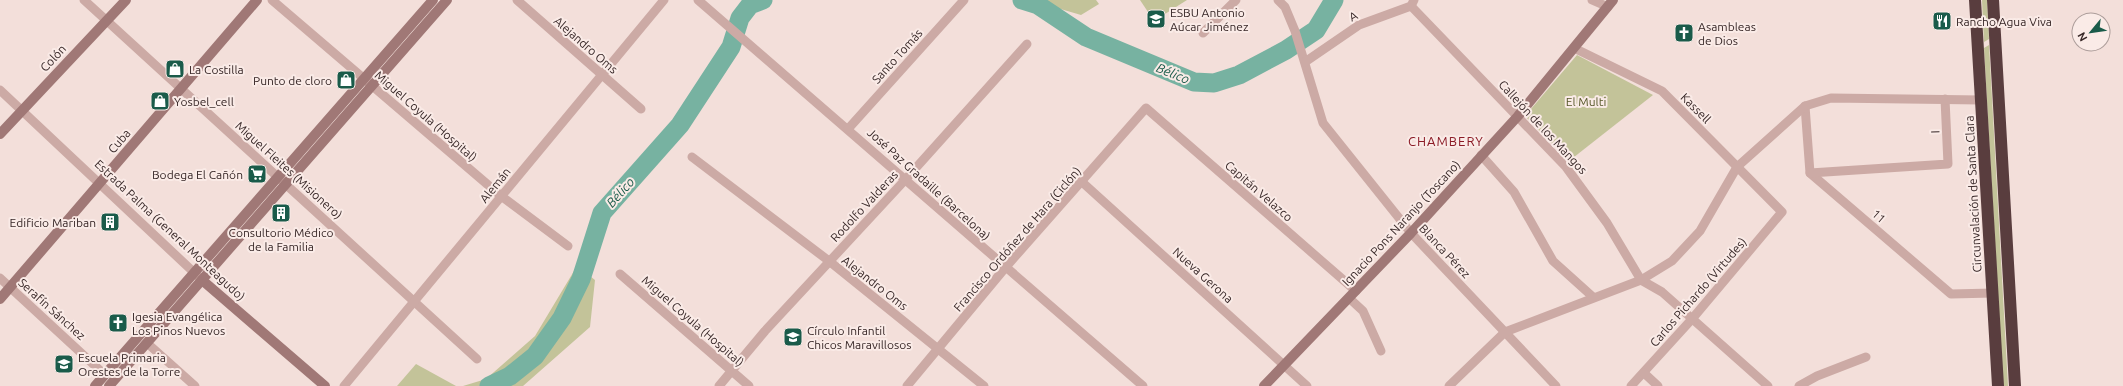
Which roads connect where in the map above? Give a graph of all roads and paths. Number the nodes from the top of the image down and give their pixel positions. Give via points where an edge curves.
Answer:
1 (84, 0) edge
2 (126, 0) edge
3 (257, 0) edge
4 (272, 0) edge
5 (433, 0) edge
6 (447, 0) edge
7 (517, 0) edge
8 (664, 0) edge
9 (698, 0) edge
10 (1236, 0) edge
11 (1278, 0) edge
12 (1592, 0) edge
13 (1975, 0) edge
14 (1993, 0) edge
15 (962, 2) edge
16 (1413, 3) edge
17 (1610, 3) edge
18 (106, 21) junction
19 (1203, 33) dead end
20 (1027, 44) dead end
21 (1574, 48) junction
22 (1304, 59) junction
23 (601, 74) junction
24 (367, 82) junction
25 (181, 88) junction
26 (0, 90) edge
27 (1945, 99) junction
28 (1981, 100) junction
29 (1805, 106) junction
30 (1146, 108) joint
31 (641, 109) dead end
32 (22, 110) junction
33 (1518, 116) junction
34 (848, 129) junction
35 (0, 134) edge
36 (1481, 155) junction
37 (692, 157) dead end
38 (1737, 167) junction
39 (1810, 173) junction
40 (278, 176) junction
41 (905, 180) junction
42 (100, 182) junction
43 (1082, 182) junction
44 (286, 184) junction
45 (501, 196) junction
46 (1782, 212) joint
47 (1411, 233) junction
48 (568, 246) dead end
49 (829, 261) junction
50 (1005, 268) junction
51 (194, 273) junction
52 (620, 274) dead end
53 (0, 278) edge
54 (202, 280) junction
55 (1641, 280) junction
56 (10, 287) junction
57 (1993, 293) junction
58 (1353, 295) junction
59 (1593, 297) junction
60 (0, 299) edge
61 (415, 301) junction
62 (1692, 319) junction
63 (1505, 332) junction
64 (147, 343) junction
65 (938, 348) junction
66 (1381, 351) dead end
67 (1866, 357) dead end
68 (477, 358) dead end
69 (1284, 365) junction
70 (732, 371) junction
71 (1644, 373) junction
72 (105, 374) junction
73 (95, 386) edge
74 (109, 386) edge
75 (195, 386) edge
76 (325, 386) edge
77 (344, 386) edge
78 (719, 386) edge
79 (749, 386) edge
80 (907, 386) edge
81 (984, 386) edge
82 (1143, 386) edge
83 (1264, 386) edge
84 (1307, 386) edge
85 (1449, 386) edge
86 (1556, 386) edge
87 (1631, 386) edge
88 (1658, 386) edge
89 (1768, 386) edge
90 (1799, 386) edge
91 (1998, 386) edge
92 (2015, 386) edge

1 - 18 street, Miguel Fleites (Misionero)
2 - 18 main road, Colón
3 - 25 main road, Cuba
4 - 24 street, Miguel Coyula (Hospital)
5 - 24 main road
6 - 24 main road
7 - 23 street, Alejandro Oms
8 - 23 street, Alemán
9 - 34 street, José Paz Gradaille (Barcelona)
10 - 19 street
11 - 22 street, Blanca Pérez via 1285,7
12 - 17 street
13 - 28 highway, Circunvalación de Santa Clara
14 - 92 highway
15 - 34 street, Santo Tomás
16 - 22 street, A via 1359,25
16 - 33 street, Callejón de los Mangos
17 - 21 main road, Ignacio Pons Naranjo (Toscano)
18 - 25 street, Miguel Fleites (Misionero)
18 - 32 main road, Colón
20 - 41 street, Rodolfo Valderas
21 - 33 main road, Ignacio Pons Naranjo (Toscano)
21 - 38 street, Kassell via 1662,91
22 - 47 street, Blanca Pérez via 1323,123
23 - 31 street, Alejandro Oms
23 - 45 street, Alemán
24 - 40 main road
24 - 44 main road
24 - 45 street, Miguel Coyula (Hospital)
25 - 40 street, Miguel Fleites (Misionero)
25 - 42 main road, Cuba
26 - 32 street, Estrada Palma (General Monteagudo)
27 - 28 street
27 - 29 street via 1832,98
27 - 39 street, I via 1948,164
28 - 57 highway, Circunvalación de Santa Clara
29 - 38 street
29 - 39 street
30 - 43 street, Francisco Ordóñez de Hara (Ciclón)
30 - 58 street, Capitán Velazco
32 - 35 main road, Colón
32 - 42 street, Estrada Palma (General Monteagudo)
33 - 36 main road, Ignacio Pons Naranjo (Toscano)
33 - 55 street, Callejón de los Mangos via 1566,167 1607,223
34 - 41 street, José Paz Gradaille (Barcelona)
36 - 47 main road, Ignacio Pons Naranjo (Toscano)
36 - 59 street via 1514,192 1553,261
37 - 49 street, Alejandro Oms
38 - 46 street, Kassell
38 - 55 street via 1700,231 1672,261
39 - 57 street, 11 via 1951,294
40 - 44 street, Miguel Fleites (Misionero)
40 - 51 main road
41 - 49 street, Rodolfo Valderas
41 - 50 street, José Paz Gradaille (Barcelona)
42 - 51 street, Estrada Palma (General Monteagudo)
42 - 56 main road, Cuba
43 - 50 street, Francisco Ordóñez de Hara (Ciclón)
43 - 69 street, Nueva Gerona
44 - 54 main road
44 - 61 street, Miguel Fleites (Misionero)
45 - 48 street, Miguel Coyula (Hospital)
45 - 61 street, Alemán
46 - 62 street, Carlos Pichardo (Virtudes)
47 - 58 main road, Ignacio Pons Naranjo (Toscano)
47 - 63 street, Blanca Pérez
49 - 65 street, Alejandro Oms
49 - 70 street, Rodolfo Valderas
50 - 65 street, Francisco Ordóñez de Hara (Ciclón)
50 - 82 street, José Paz Gradaille (Barcelona)
51 - 54 street, Estrada Palma (General Monteagudo)
51 - 72 main road
52 - 70 street, Miguel Coyula (Hospital)
53 - 56 street, Serafín Sánchez
54 - 64 main road
54 - 76 main road, Estrada Palma (General Monteagudo)
55 - 59 street
55 - 62 street, Callejón de los Mangos via 1662,292
56 - 60 main road, Cuba
56 - 72 street, Serafín Sánchez
57 - 91 highway, Circunvalación de Santa Clara
58 - 66 street, Capitán Velazco
58 - 69 main road, Ignacio Pons Naranjo (Toscano)
59 - 63 street
61 - 68 street, Miguel Fleites (Misionero)
61 - 77 street, Alemán
62 - 71 street, Carlos Pichardo (Virtudes)
62 - 89 street, Callejón de los Mangos
63 - 85 street
63 - 86 street, Blanca Pérez
64 - 74 main road
64 - 75 street
65 - 80 street, Francisco Ordóñez de Hara (Ciclón)
65 - 81 street, Alejandro Oms
67 - 90 street via 1817,376
69 - 83 main road, Ignacio Pons Naranjo (Toscano)
69 - 84 street, Nueva Gerona
70 - 78 street, Rodolfo Valderas
70 - 79 street, Miguel Coyula (Hospital)
71 - 87 street, Carlos Pichardo (Virtudes)
71 - 88 street
72 - 73 main road

